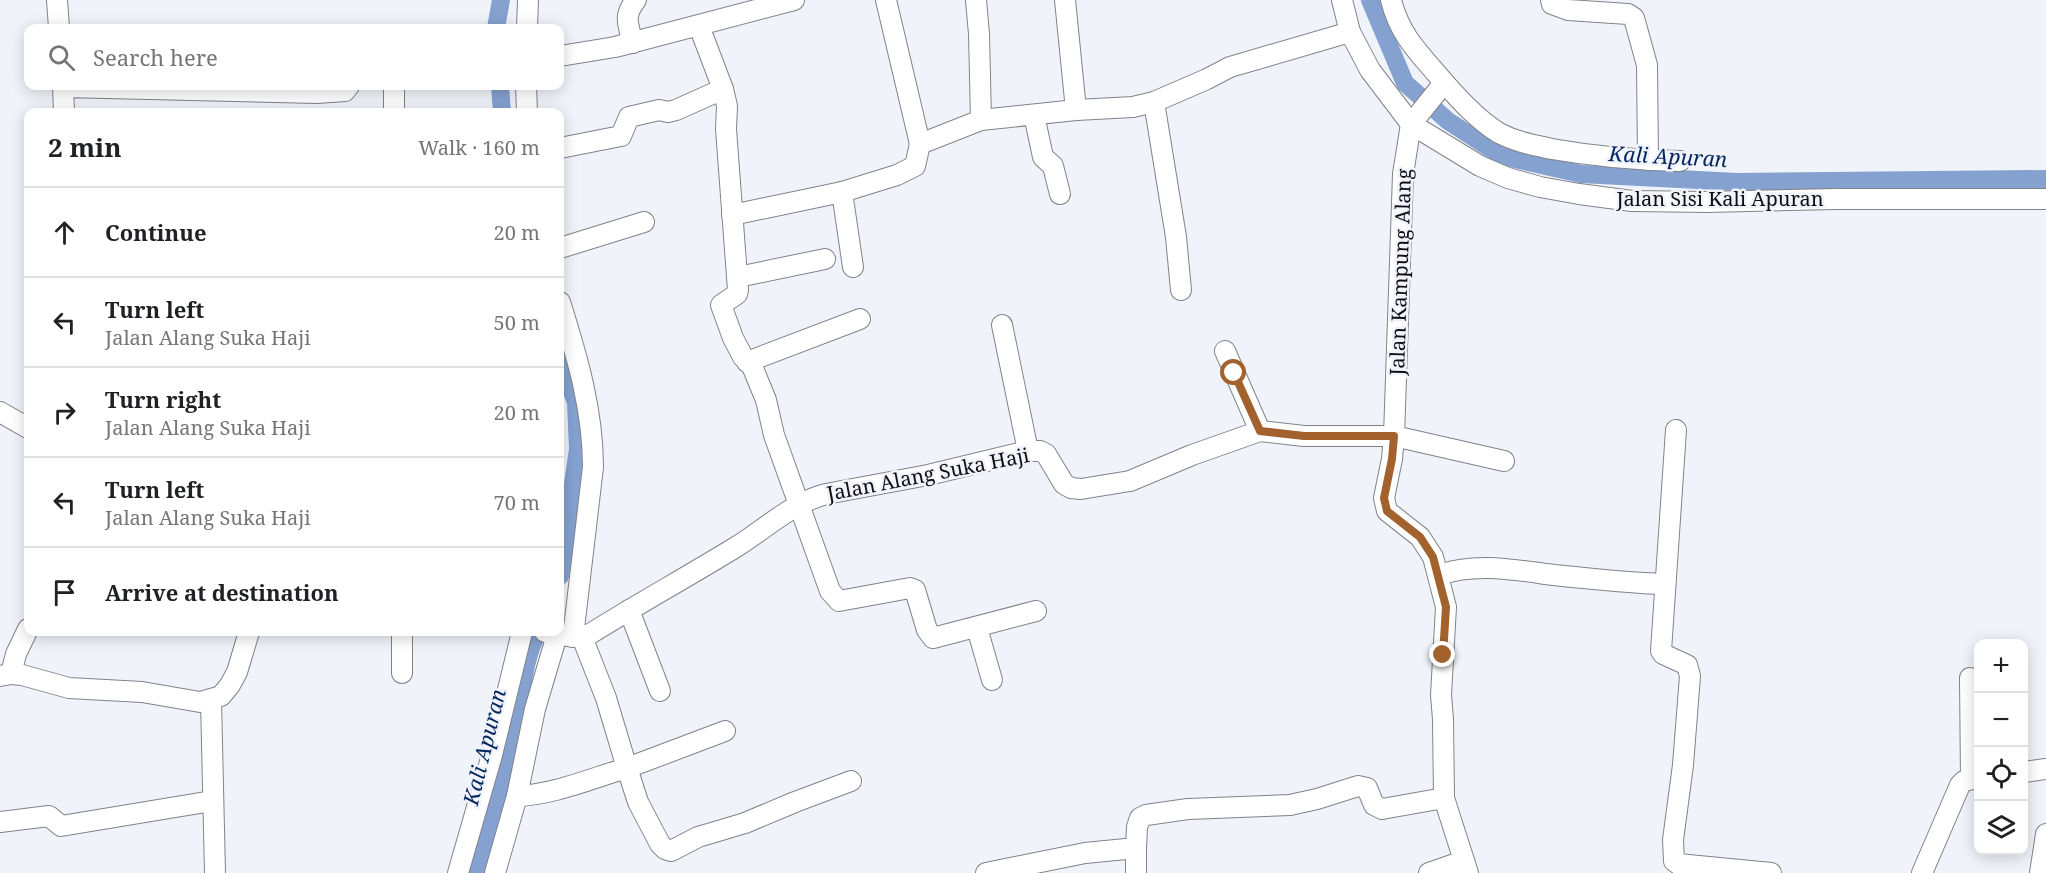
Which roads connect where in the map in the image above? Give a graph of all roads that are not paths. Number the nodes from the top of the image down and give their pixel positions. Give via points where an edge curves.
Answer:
1 (57, 0) edge
2 (528, 0) edge
3 (636, 0) edge
4 (794, 0) edge
5 (886, 0) edge
6 (976, 0) edge
7 (1065, 0) edge
8 (1342, 0) edge
9 (1391, 0) edge
10 (1551, 0) edge
11 (59, 24) edge
12 (527, 24) edge
13 (699, 26) junction
14 (1350, 32) junction
15 (633, 43) junction
16 (564, 55) edge
17 (1440, 88) junction
18 (723, 89) junction
19 (63, 90) edge
20 (208, 90) edge
21 (346, 90) edge
22 (394, 90) edge
23 (526, 90) edge
24 (1154, 102) junction
25 (64, 108) edge
26 (394, 108) edge
27 (527, 108) edge
28 (1076, 110) junction
29 (1034, 115) junction
30 (1415, 118) junction
31 (981, 120) junction
32 (920, 144) junction
33 (564, 147) edge
34 (1648, 160) junction
35 (1680, 160) dead end
36 (842, 192) junction
37 (1060, 194) dead end
38 (2046, 199) edge
39 (732, 215) junction
40 (644, 222) dead end
41 (564, 247) edge
42 (825, 259) dead end
43 (853, 267) dead end
44 (738, 277) junction
45 (1181, 290) dead end
46 (564, 316) edge
47 (860, 319) dead end
48 (1002, 326) dead end
49 (1225, 351) dead end
50 (747, 362) junction
51 (0, 412) edge
52 (24, 426) edge
53 (1676, 430) dead end
54 (1260, 431) junction
55 (1394, 436) junction
56 (1028, 451) junction
57 (1504, 461) dead end
58 (798, 505) junction
59 (1439, 575) junction
60 (1665, 584) junction
61 (629, 610) junction
62 (1036, 611) dead end
63 (564, 624) edge
64 (976, 628) junction
65 (564, 635) edge
66 (25, 636) edge
67 (248, 636) edge
68 (402, 636) edge
69 (521, 636) edge
70 (562, 636) edge
71 (563, 636) edge
72 (402, 673) dead end
73 (5, 675) edge
74 (1970, 678) dead end
75 (992, 680) dead end
76 (660, 692) dead end
77 (211, 700) junction
78 (725, 731) dead end
79 (1974, 759) edge
80 (627, 768) junction
81 (2046, 769) edge
82 (2028, 771) edge
83 (1974, 779) edge
84 (851, 782) dead end
85 (517, 796) junction
86 (1444, 798) junction
87 (212, 801) junction
88 (0, 822) edge
89 (2046, 834) edge
90 (1136, 848) junction
91 (1466, 867) edge
92 (1671, 867) edge
93 (215, 873) edge
94 (458, 873) edge
95 (495, 873) edge
96 (986, 873) edge
97 (1136, 873) edge
98 (1429, 873) edge
99 (1771, 873) edge
100 (1922, 873) edge
101 (2040, 873) edge

1 - 11 street
2 - 12 street
3 - 15 street via 628,10
4 - 13 street
5 - 32 street
6 - 31 street
7 - 28 street
8 - 14 street, Jalan Sisi Kali Apuran
9 - 17 street via 1401,30
10 - 34 street via 1568,10 1628,14 1634,18 1647,65
13 - 15 street
13 - 18 street
14 - 24 street via 1230,67
14 - 30 street, Jalan Sisi Kali Apuran via 1370,70
15 - 16 street
17 - 30 street
17 - 34 street via 1499,133 1523,143 1597,157
18 - 33 street via 676,110 629,117 621,136
18 - 39 street
19 - 25 street
20 - 21 street
22 - 26 street
23 - 27 street
24 - 28 street
24 - 45 street
28 - 29 street
29 - 31 street
29 - 37 street via 1043,157 1053,166
30 - 38 street, Jalan Sisi Kali Apuran via 1480,166 1508,178 1540,187 1632,201
30 - 55 street, Jalan Kampung Alang via 1403,174
31 - 32 street
32 - 36 street via 915,166 910,170
34 - 35 street
36 - 39 street
36 - 43 street
39 - 44 street
40 - 41 street
42 - 44 street
44 - 50 street via 737,294 721,305
46 - 63 street via 585,388 593,440 593,467
47 - 50 street
48 - 56 street
49 - 54 street
50 - 58 street via 766,400
51 - 52 street
53 - 60 street
54 - 55 street, Jalan Alang Suka Haji via 1304,436
54 - 56 street, Jalan Alang Suka Haji via 1130,481 1081,489 1064,484 1046,454
55 - 57 street, Jalan Alang Suka Haji
55 - 59 street via 1384,498 1387,511 1420,537
56 - 58 street, Jalan Alang Suka Haji via 826,494
58 - 61 street, Jalan Alang Suka Haji
58 - 64 street via 836,600 910,588 917,592 927,630 933,638
59 - 60 street via 1490,567
59 - 86 street via 1446,607 1441,695
60 - 92 street via 1661,651 1687,665 1690,676
61 - 65 street, Jalan Alang Suka Haji via 590,634
61 - 76 street
62 - 64 street
64 - 75 street
66 - 73 street
67 - 77 street via 230,685 221,696
68 - 72 street
69 - 94 street
70 - 85 street via 535,709
71 - 80 street via 606,698
73 - 77 street via 22,675 69,688
74 - 79 street
77 - 87 street
78 - 80 street
80 - 84 street via 638,802 660,844 671,851 698,837 746,823
80 - 85 street via 553,790
81 - 82 street
83 - 100 street via 1960,785
85 - 95 street
86 - 90 street via 1382,809 1374,805 1367,788 1358,786 1290,805 1188,809 1146,815 1138,823
86 - 91 street
87 - 88 street via 61,826 49,816
87 - 93 street
89 - 101 street
90 - 96 street via 1085,853
90 - 97 street
91 - 98 street
92 - 99 street via 1678,864

